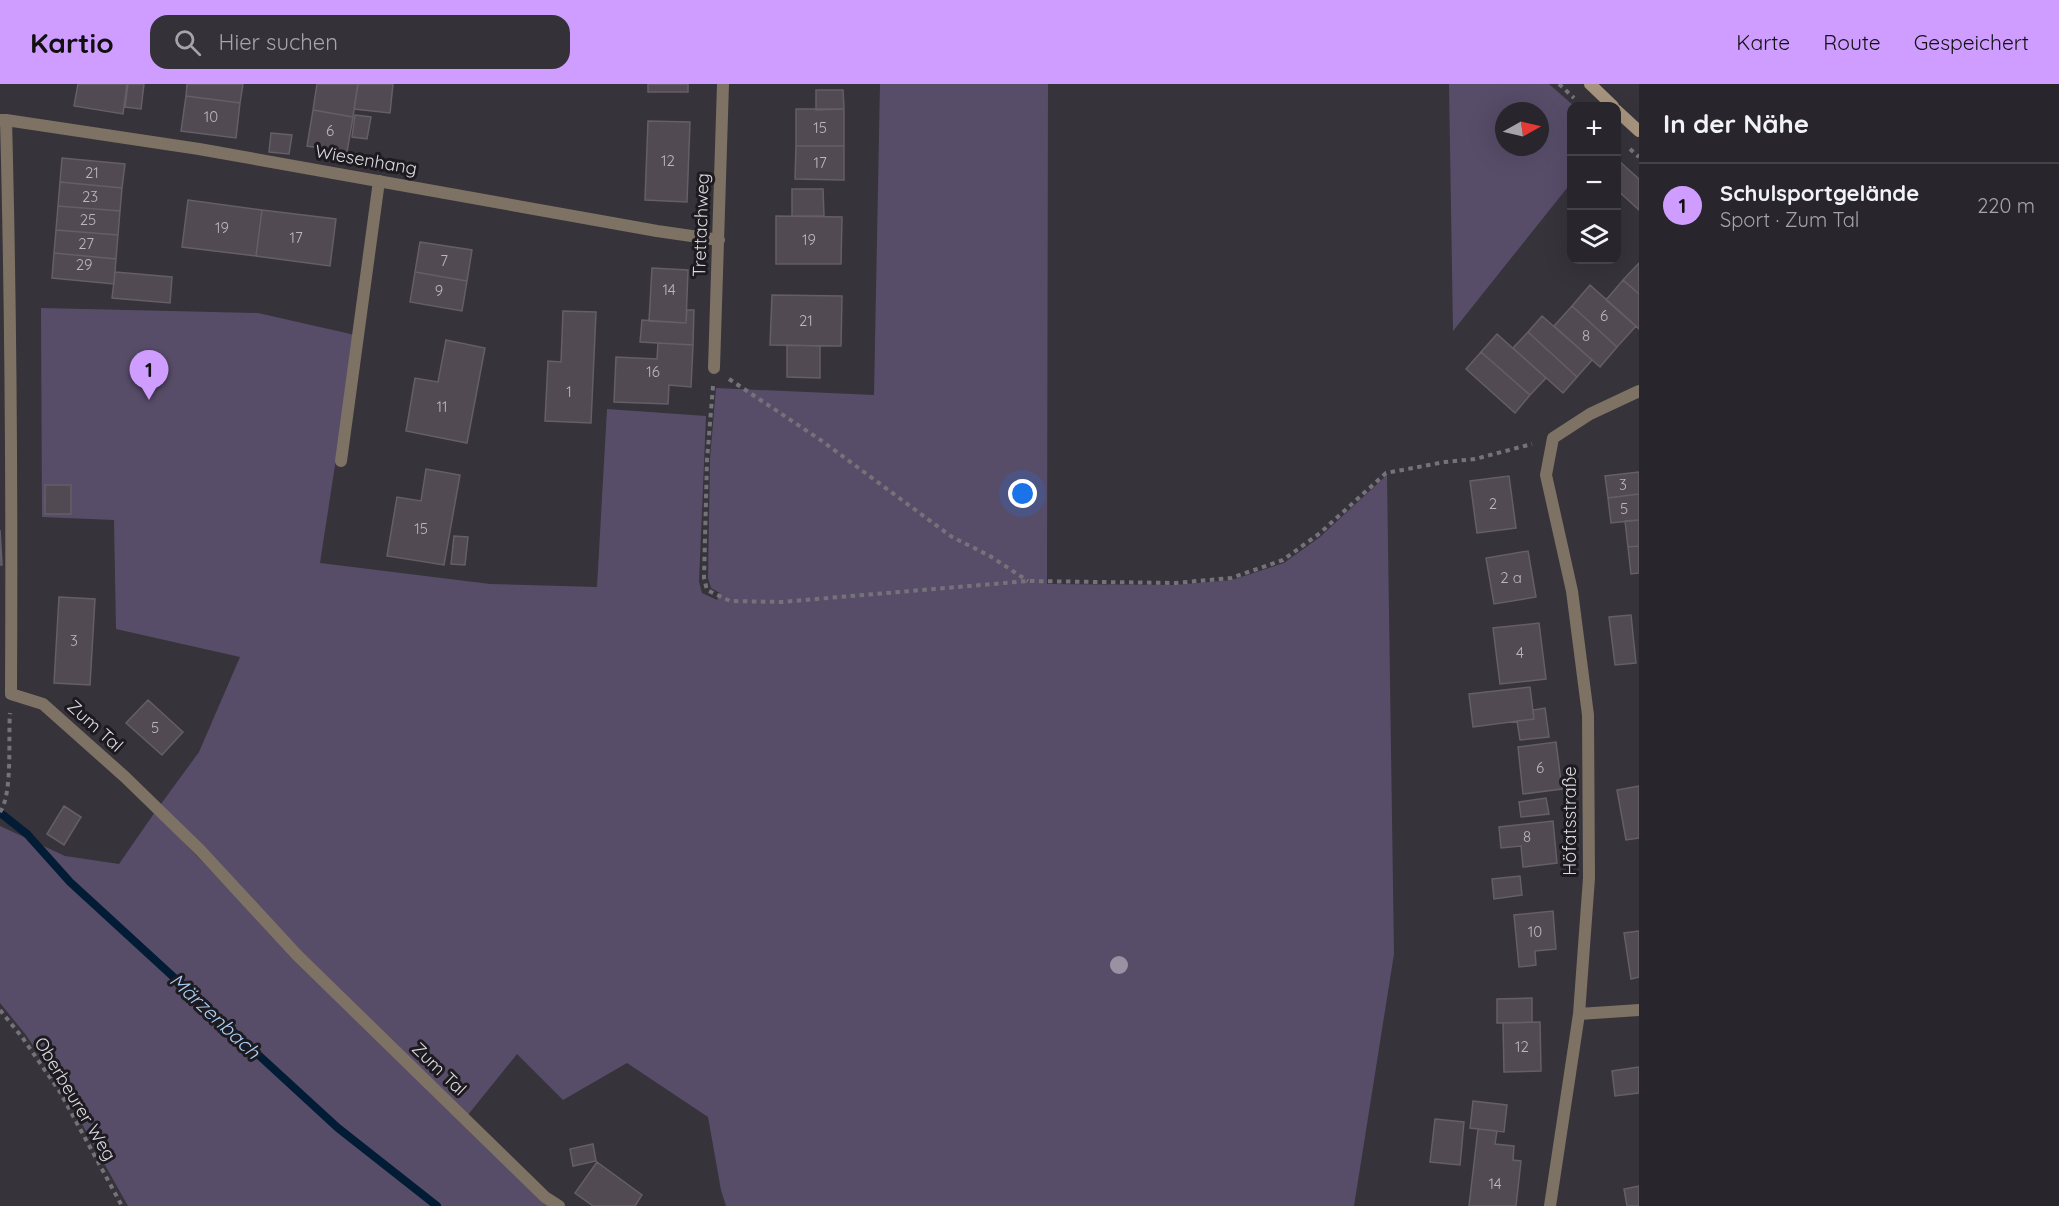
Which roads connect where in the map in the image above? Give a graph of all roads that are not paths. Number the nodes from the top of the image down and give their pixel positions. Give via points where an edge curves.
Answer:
1 (723, 84) edge
2 (1590, 84) edge
3 (1609, 102) edge
4 (1621, 114) edge
5 (3, 120) edge
6 (1639, 131) edge
7 (379, 181) junction
8 (719, 240) junction
9 (714, 368) road end
10 (1639, 391) edge
11 (341, 461) dead end
12 (1639, 1010) edge
13 (1579, 1014) junction
14 (559, 1206) edge
15 (1550, 1206) edge

1 - 8 street, Trettachweg
2 - 3 main road
4 - 6 main road
5 - 7 street, Wiesenhang via 199,148
5 - 14 street, Zum Tal via 12,479 11,694 43,704 125,777 200,850 297,955 545,1197
7 - 8 street, Wiesenhang
7 - 11 street
8 - 9 street, Trettachweg
10 - 13 street, Höfatsstraße via 1590,414 1553,438 1546,475 1572,591 1588,715 1589,878
12 - 13 street
13 - 15 street, Höfatsstraße

